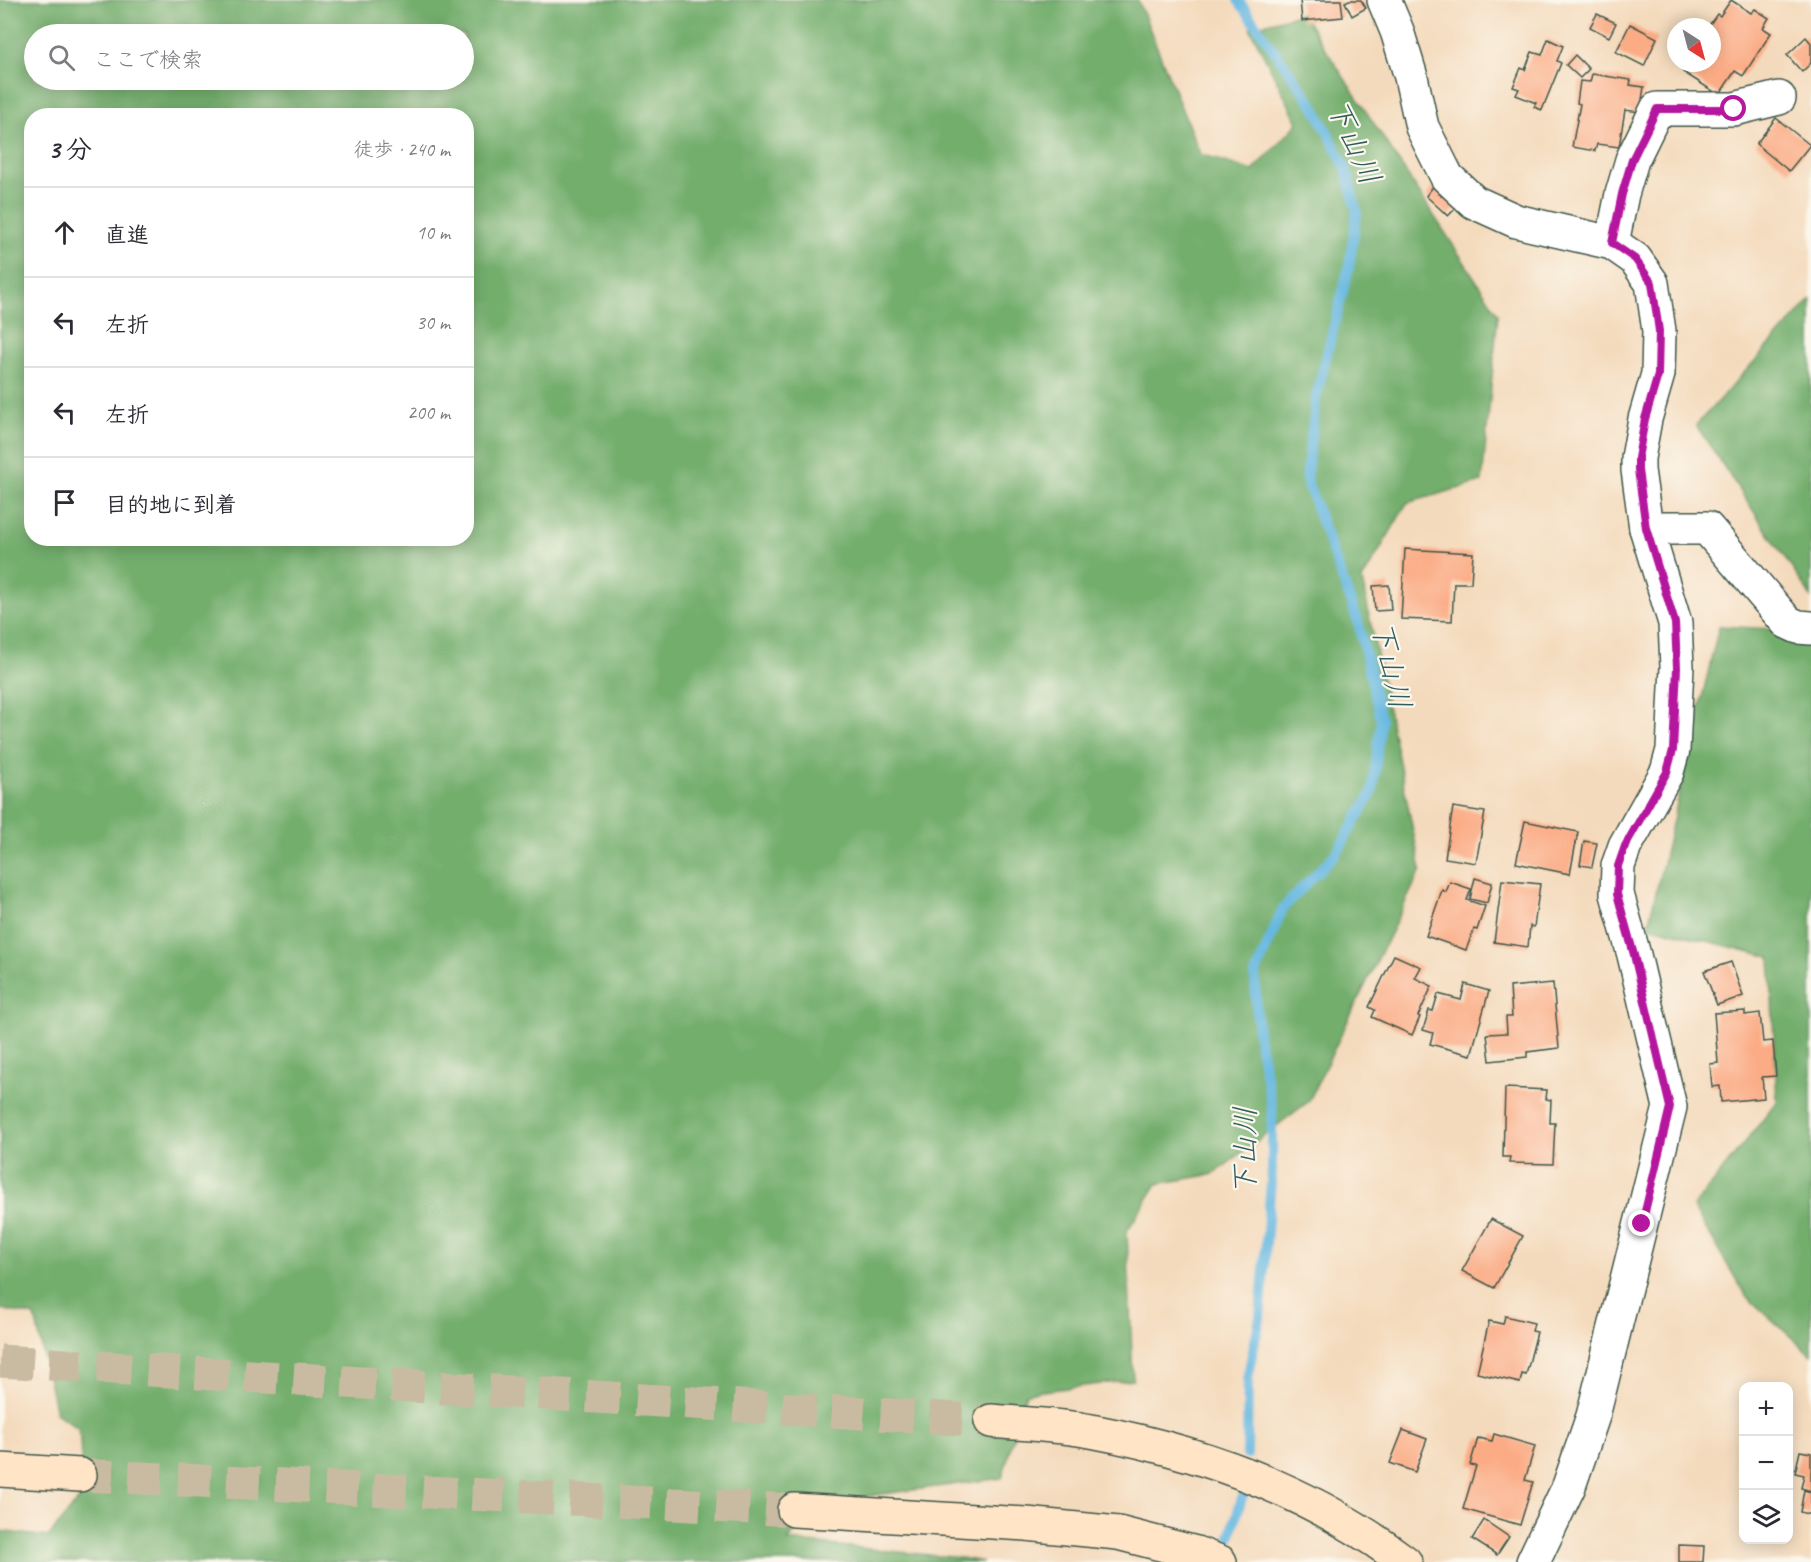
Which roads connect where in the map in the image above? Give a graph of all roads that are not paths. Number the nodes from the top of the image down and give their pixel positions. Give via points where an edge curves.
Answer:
1 (1384, 0) edge
2 (1779, 98) dead end
3 (1612, 243) junction
4 (1646, 528) junction
5 (1811, 627) edge
6 (991, 1421) tunnel mouth
7 (0, 1470) edge
8 (80, 1474) tunnel mouth
9 (794, 1510) tunnel mouth
10 (1220, 1562) edge
11 (1405, 1562) edge
12 (1533, 1562) edge

1 - 3 street via 1397,31 1422,127 1447,177 1474,202 1516,221
2 - 3 street via 1734,109 1657,109 1632,160
3 - 4 street via 1635,259 1652,283 1659,331 1658,375 1638,458
4 - 5 street via 1707,528 1787,622
4 - 12 street via 1675,623 1673,750 1667,772 1625,846 1618,866 1617,894 1670,1107 1593,1416 1569,1486
6 - 11 street via 1089,1430 1157,1445 1218,1465 1287,1491 1344,1521
7 - 8 street
9 - 10 street via 1118,1533

